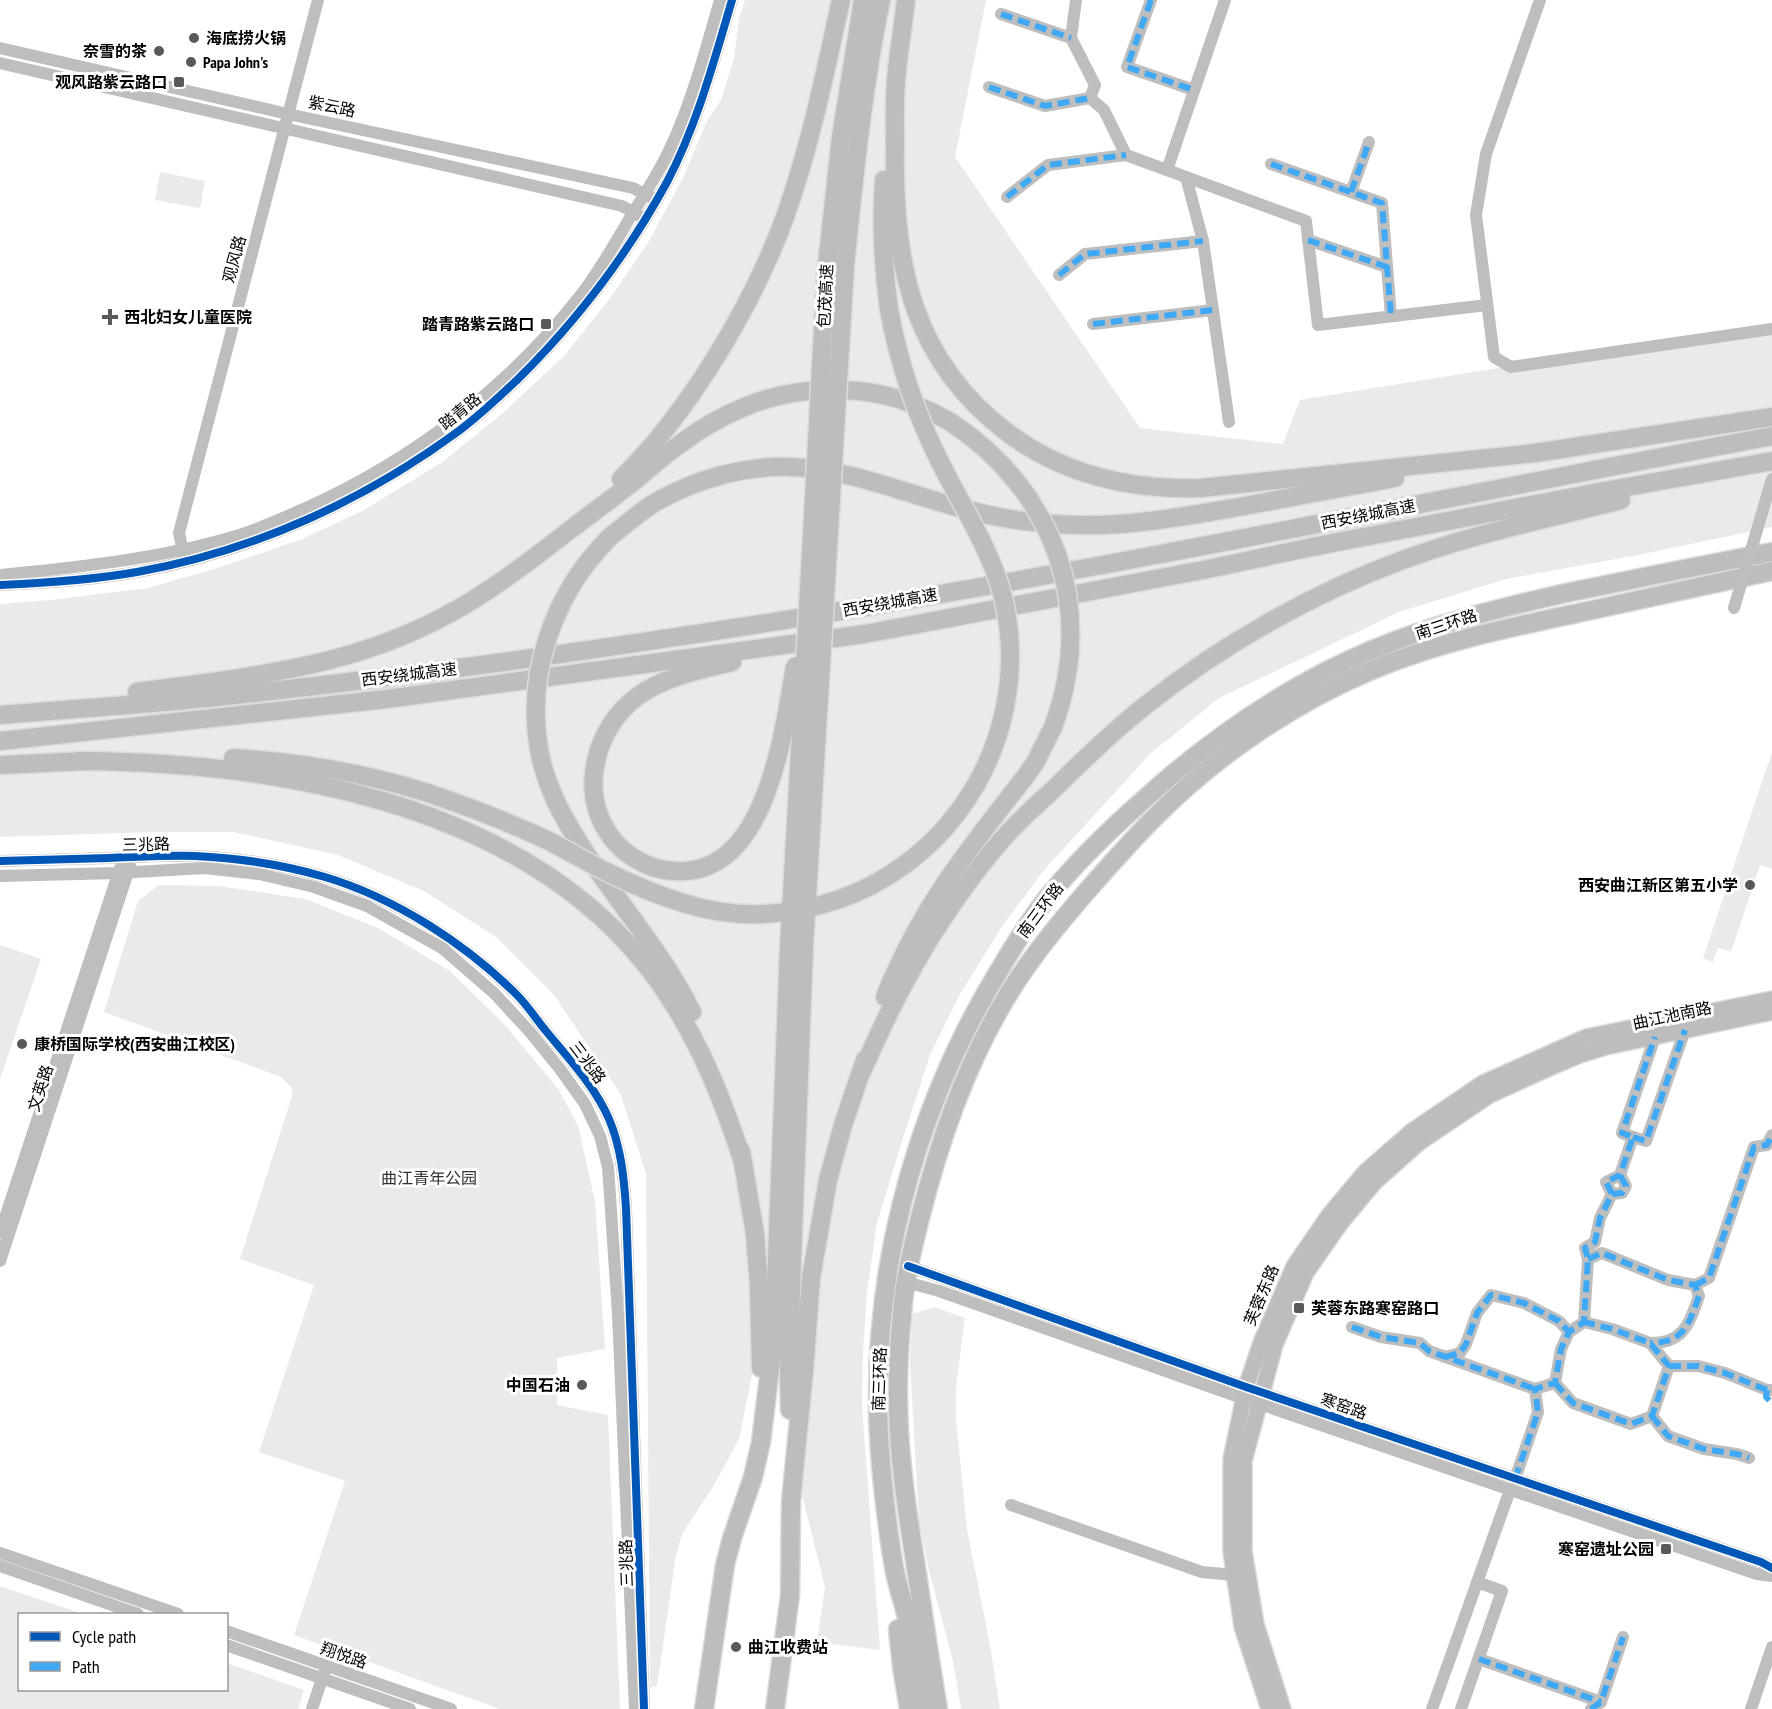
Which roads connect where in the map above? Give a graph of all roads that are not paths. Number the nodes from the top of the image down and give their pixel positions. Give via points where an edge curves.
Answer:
1 (318, 0) edge
2 (720, 0) edge
3 (732, 0) edge
4 (841, 0) edge
5 (863, 0) edge
6 (881, 0) edge
7 (906, 0) edge
8 (1076, 0) edge
9 (1151, 0) edge
10 (1225, 0) edge
11 (1540, 0) edge
12 (1001, 14) dead end
13 (1071, 38) junction
14 (0, 48) edge
15 (0, 63) edge
16 (896, 82) junction
17 (989, 87) dead end
18 (1194, 90) junction
19 (1090, 98) junction
20 (288, 114) junction
21 (285, 129) junction
22 (1369, 142) dead end
23 (1126, 155) junction
24 (1271, 164) dead end
25 (1167, 170) junction
26 (1186, 177) junction
27 (1351, 192) junction
28 (1007, 197) dead end
29 (650, 198) junction
30 (639, 216) junction
31 (1203, 240) junction
32 (1308, 240) junction
33 (1387, 267) junction
34 (1059, 275) dead end
35 (1487, 305) junction
36 (1213, 310) junction
37 (1391, 316) junction
38 (1093, 324) dead end
39 (1772, 329) edge
40 (1772, 417) edge
41 (1229, 422) dead end
42 (1772, 436) edge
43 (1535, 453) junction
44 (1770, 468) edge
45 (566, 533) junction
46 (1772, 552) edge
47 (184, 556) junction
48 (1772, 571) edge
49 (0, 575) edge
50 (0, 585) edge
51 (808, 593) junction
52 (1734, 608) dead end
53 (839, 637) junction
54 (0, 713) edge
55 (0, 741) edge
56 (78, 761) junction
57 (0, 765) edge
58 (128, 858) junction
59 (0, 861) edge
60 (123, 872) junction
61 (0, 876) edge
62 (796, 947) junction
63 (1772, 999) edge
64 (1772, 1012) edge
65 (1685, 1030) junction
66 (1586, 1037) joint
67 (1655, 1037) junction
68 (1580, 1055) joint
69 (862, 1071) junction
70 (1772, 1135) edge
71 (1633, 1137) junction
72 (743, 1162) junction
73 (0, 1233) edge
74 (1599, 1247) junction
75 (0, 1261) edge
76 (907, 1274) junction
77 (1695, 1285) junction
78 (1584, 1322) junction
79 (1352, 1327) dead end
80 (1569, 1332) junction
81 (1650, 1343) junction
82 (1445, 1357) junction
83 (1669, 1366) junction
84 (1555, 1383) junction
85 (1535, 1389) junction
86 (1245, 1393) junction
87 (1770, 1394) edge
88 (1261, 1398) junction
89 (1652, 1416) junction
90 (761, 1442) junction
91 (1749, 1458) dead end
92 (1513, 1484) junction
93 (791, 1487) junction
94 (1011, 1505) dead end
95 (0, 1553) edge
96 (0, 1566) edge
97 (1772, 1568) edge
98 (1234, 1575) junction
99 (1772, 1576) edge
100 (896, 1577) junction
101 (917, 1577) junction
102 (1478, 1582) junction
103 (135, 1613) edge
104 (175, 1613) edge
105 (228, 1632) edge
106 (1623, 1637) dead end
107 (228, 1646) edge
108 (1772, 1647) edge
109 (1479, 1659) junction
110 (326, 1666) junction
111 (322, 1679) junction
112 (926, 1696) edge
113 (1596, 1705) edge
114 (312, 1709) edge
115 (410, 1709) edge
116 (451, 1709) edge
117 (635, 1709) edge
118 (644, 1709) edge
119 (704, 1709) edge
120 (775, 1709) edge
121 (909, 1709) edge
122 (938, 1709) edge
123 (950, 1709) edge
124 (1269, 1709) edge
125 (1283, 1709) edge
126 (1432, 1709) edge
127 (1461, 1709) edge
128 (1751, 1709) edge

1 - 20 street, 观风路
2 - 29 street, 踏青路 via 701,66
3 - 29 street, 踏青路 via 697,112 667,181
4 - 45 highway via 799,172 754,288 714,359 672,418 626,474
5 - 51 highway, 包茂高速, bridge via 841,137 826,274
6 - 62 highway, bridge via 856,154 845,266 817,755
7 - 16 highway
8 - 13 street
9 - 18 street via 1127,67
10 - 18 street
11 - 35 street via 1486,154 1476,215
12 - 13 street
13 - 19 street via 1095,85
14 - 20 street, 紫云路
15 - 21 street, 紫云路
16 - 43 highway via 894,191 902,261 916,312 935,354 960,388 999,426 1035,451 1064,466 1111,481 1176,489
16 - 56 highway, bridge via 883,195 889,310 899,357 918,412 997,578 1010,642 1008,687 999,733 987,763 953,819 903,867 853,894 801,910 743,915 709,911 660,896 498,818 428,793 343,772 253,759
17 - 19 street via 1044,106
18 - 25 street
19 - 23 street via 1104,110
20 - 21 street, 观风路
20 - 29 street, 紫云路 via 633,188
21 - 30 street, 紫云路 via 622,206
21 - 47 street, 观风路 via 179,533
22 - 27 street
23 - 25 street
23 - 28 street via 1048,165
24 - 27 street
25 - 26 street
26 - 31 street
26 - 32 street via 1306,221
27 - 33 street via 1382,203
29 - 30 street, 踏青路
30 - 47 street, 踏青路 via 606,280 579,314 505,392 461,429 390,477 311,519 237,547
31 - 34 street via 1085,254
31 - 36 street
32 - 33 street
32 - 37 street via 1318,325
33 - 37 street
35 - 37 street
35 - 39 street via 1494,357 1511,367
36 - 38 street
36 - 41 street
40 - 43 highway
42 - 54 highway, 西安绕城高速 via 1132,559 591,650 199,699
43 - 72 highway, bridge via 1180,517 1103,525 1022,521 962,509 843,475 804,468 766,468 723,475 681,490 654,504 611,536 569,590 551,628 541,662 536,707 544,771 581,847 636,922 687,1003 723,1089
44 - 52 street, bridge
44 - 53 highway, 西安绕城高速 via 1312,547
44 - 69 highway via 1503,528 1398,561 1324,594 1207,662 1122,725 995,848 922,950
45 - 54 highway via 514,574 461,608 363,652 260,676
45 - 69 highway, bridge via 680,443 767,399 804,392 861,392 897,399 952,423 986,448 1011,474 1041,517 1056,552 1071,629 1065,687 1053,727 1035,763 954,870 910,942 887,991
46 - 100 highway, 南三环路 via 1483,612 1341,664 1241,721 1195,756 1120,822 1051,894 1008,955 957,1047 931,1108 897,1226 880,1346 878,1407 881,1471
47 - 49 street, 踏青路
47 - 50 street, 踏青路 via 136,572
48 - 76 highway, 南三环路 via 1480,634 1418,653 1371,670 1315,698 1211,768 1154,817 1093,885 1058,925 999,1010 944,1133
51 - 53 highway, bridge via 786,717 777,761 755,819 738,844 708,866 669,871 627,854 614,841 596,805 593,777 604,737 639,695 671,679 736,661
51 - 62 highway, bridge
53 - 55 highway, 西安绕城高速 via 387,699
56 - 57 highway
56 - 72 highway via 185,764 305,781 444,822 532,865 600,916 660,984 696,1045
58 - 59 street, 三兆路
58 - 60 street, 文英路
58 - 118 street, 三兆路 via 197,856 284,867 326,877 398,909 436,929 518,996 594,1092 609,1119 624,1181
60 - 61 street, 三兆路
60 - 73 street, 文英路
60 - 75 street, 文英路
60 - 117 street, 三兆路 via 204,868 259,874 314,887 367,906 442,948 494,993 530,1032 585,1104 609,1167
62 - 90 highway via 774,1336
62 - 93 highway via 789,1367
63 - 66 main road, 曲江池南路
64 - 65 main road, 曲江池南路
65 - 67 main road, 曲江池南路
65 - 71 street via 1646,1141
66 - 86 main road, 芙蓉东路 via 1484,1083 1412,1131 1365,1172 1294,1266 1262,1340
67 - 68 main road, 曲江池南路
67 - 71 street via 1622,1132
68 - 88 main road, 芙蓉东路 via 1490,1095 1420,1142 1375,1182 1306,1273 1275,1345
69 - 93 highway via 843,1125 818,1230
70 - 77 street via 1767,1145 1754,1147 1709,1278
71 - 74 street via 1620,1174 1606,1182 1612,1194 1600,1218
72 - 90 highway via 759,1285
74 - 77 street via 1668,1280
74 - 78 street via 1585,1248 1588,1259
76 - 86 street, 寒窑路 via 939,1291
76 - 101 highway, 南三环路 via 901,1316 899,1433
77 - 81 street via 1699,1296 1686,1329 1677,1338
78 - 80 street
78 - 81 street
79 - 82 street via 1381,1337 1420,1343
80 - 82 street via 1559,1321 1524,1303 1491,1295 1477,1313 1460,1353
80 - 84 street via 1561,1349
81 - 83 street
82 - 85 street
83 - 87 street via 1707,1368
83 - 89 street
84 - 85 street
84 - 89 street via 1573,1403 1631,1424
85 - 92 street via 1538,1412
86 - 88 street, 寒窑路
86 - 98 main road, 芙蓉东路 via 1231,1460
88 - 92 street, 寒窑路
88 - 125 main road, 芙蓉东路 via 1244,1461 1244,1551 1256,1624
89 - 91 street via 1668,1436 1704,1449
90 - 119 highway via 725,1565
92 - 97 street, 寒窑路
92 - 99 street, 寒窑路 via 1757,1574
92 - 102 street
93 - 120 highway via 790,1595
94 - 98 street via 1202,1572
95 - 104 street
96 - 103 street
98 - 124 main road, 芙蓉东路 via 1242,1627
100 - 112 highway, 南三环路
100 - 121 highway via 894,1594
101 - 112 highway, 南三环路
101 - 123 highway
102 - 109 street via 1502,1591
102 - 126 street
105 - 110 street, 翔悦路
106 - 113 street
107 - 111 street, 翔悦路
108 - 128 street
109 - 113 street
109 - 127 street
110 - 111 street
110 - 116 street, 翔悦路
111 - 114 street
111 - 115 street, 翔悦路
112 - 122 highway, 南三环路

